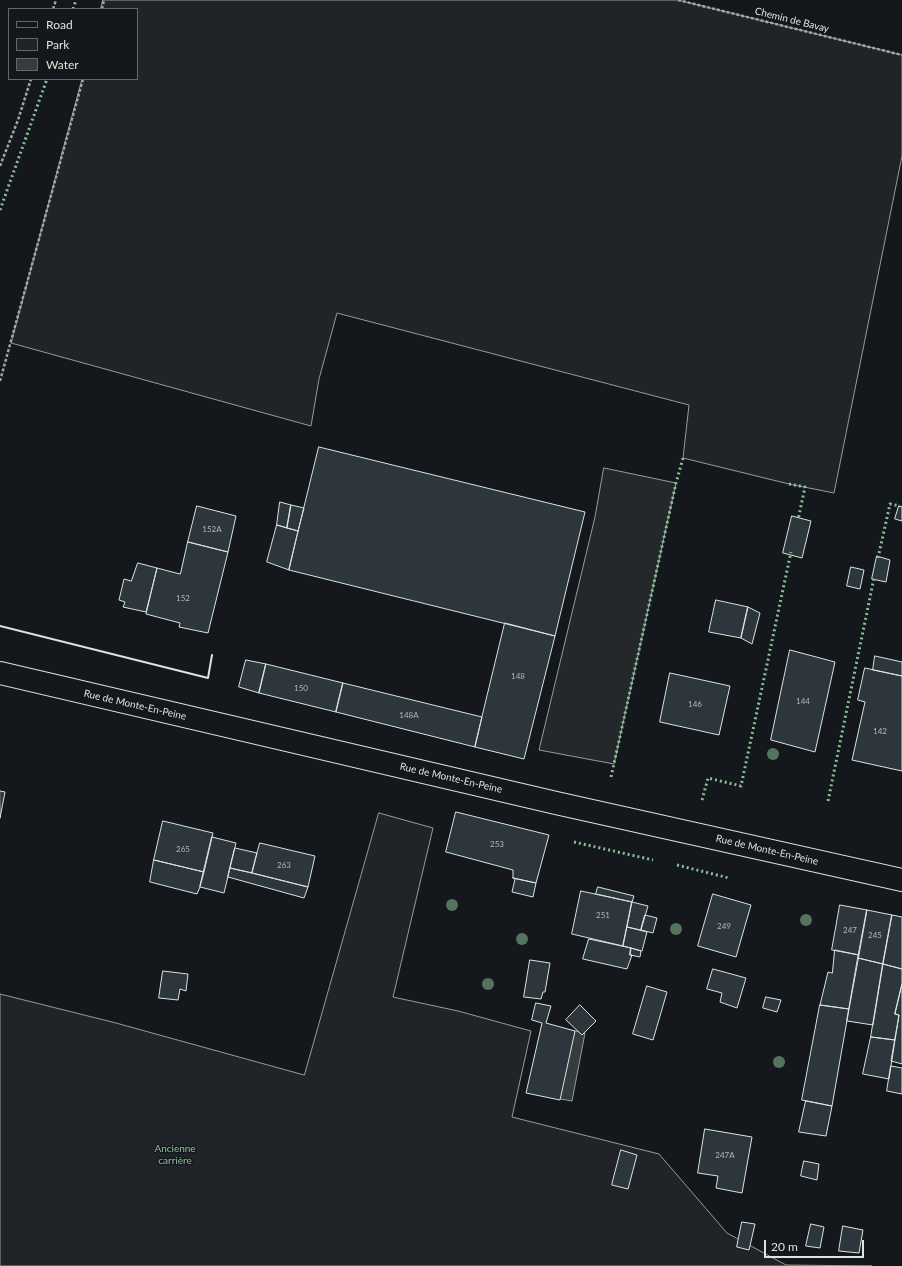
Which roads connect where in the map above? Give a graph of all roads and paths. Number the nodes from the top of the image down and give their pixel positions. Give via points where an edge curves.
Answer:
1 (678, 0) edge
2 (902, 55) edge
3 (31, 80) edge
4 (83, 80) edge
5 (0, 166) edge
6 (0, 381) edge
7 (0, 673) edge
8 (902, 880) edge

1 - 2 path, Chemin de Bavay
3 - 5 path
4 - 6 path
7 - 8 main road, Rue de Monte-En-Peine via 540,799

